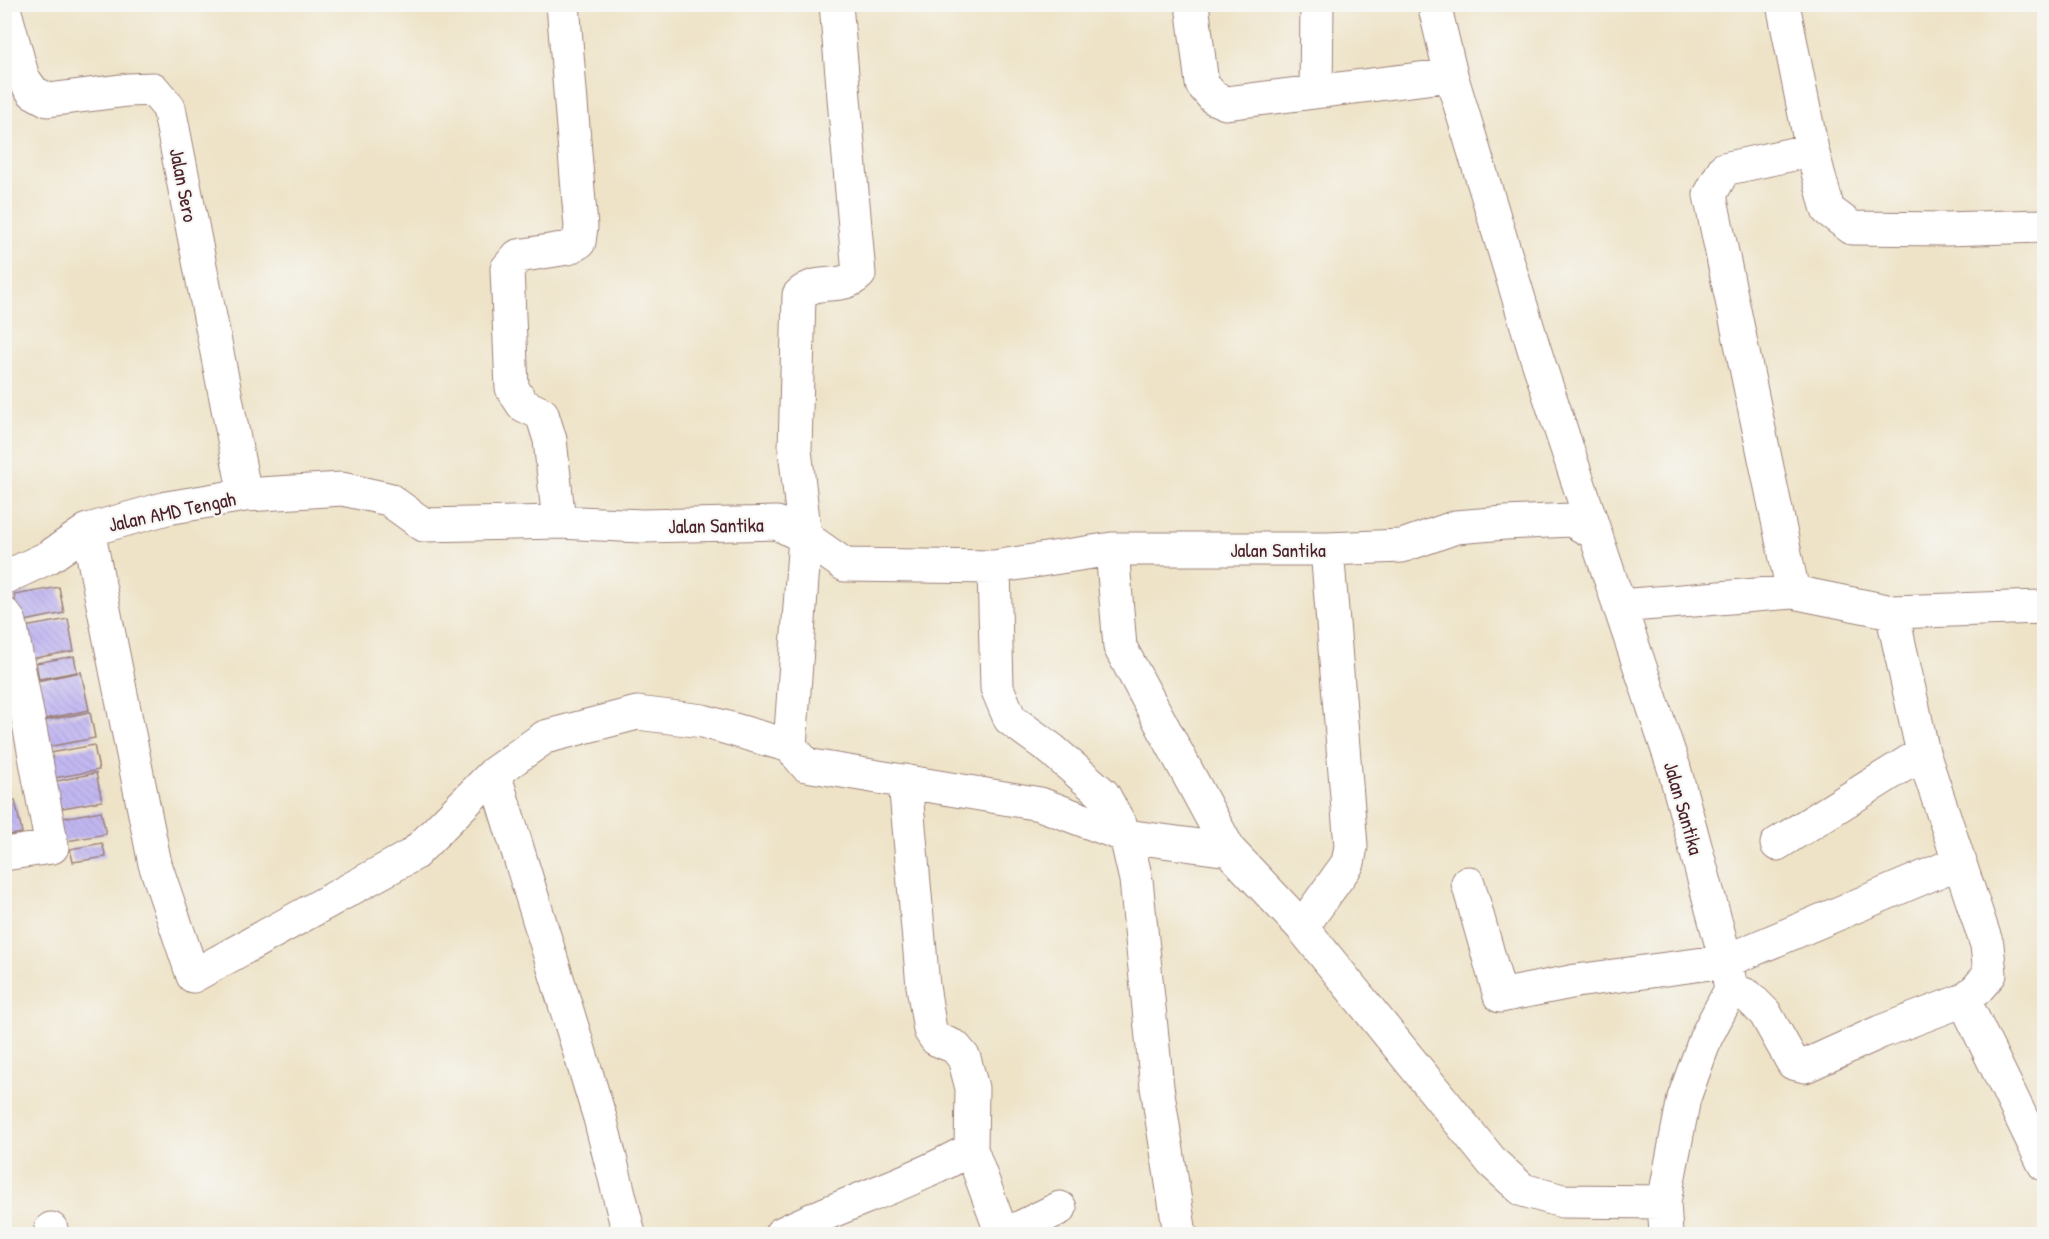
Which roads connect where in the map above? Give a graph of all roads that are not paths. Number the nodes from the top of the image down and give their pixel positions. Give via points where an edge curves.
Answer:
1 (563, 4) edge
2 (836, 4) edge
3 (1191, 4) edge
4 (1317, 4) edge
5 (1434, 4) edge
6 (1783, 4) edge
7 (4, 8) edge
8 (1451, 75) junction
9 (1316, 91) junction
10 (1812, 150) junction
11 (2044, 226) edge
12 (245, 495) junction
13 (559, 522) junction
14 (88, 530) junction
15 (1595, 533) junction
16 (805, 537) junction
17 (1112, 549) junction
18 (1327, 549) junction
19 (994, 567) junction
20 (4, 578) edge
21 (1793, 592) junction
22 (1619, 606) junction
23 (2044, 607) edge
24 (1892, 612) junction
25 (4, 614) edge
26 (790, 746) junction
27 (1923, 753) junction
28 (494, 772) junction
29 (905, 781) junction
30 (1126, 837) junction
31 (1777, 844) dead end
32 (1229, 850) junction
33 (4, 854) edge
34 (1960, 862) junction
35 (1468, 883) dead end
36 (1302, 927) junction
37 (1728, 975) junction
38 (1964, 1000) junction
39 (971, 1149) junction
40 (2044, 1164) edge
41 (1664, 1202) junction
42 (1060, 1208) dead end
43 (629, 1234) edge
44 (781, 1234) edge
45 (1002, 1234) edge
46 (1007, 1234) edge
47 (1180, 1234) edge
48 (1666, 1234) edge

1 - 13 street via 581,227 579,242 568,248 518,256 507,269 512,388 523,405 542,414 550,440
2 - 16 street via 859,274 849,282 808,286 799,295 795,450
3 - 9 street via 1202,84 1214,98 1226,103
4 - 9 street
5 - 8 street
6 - 10 street
7 - 12 street, Jalan Sero via 22,78 33,92 48,100 153,89 169,108
8 - 9 street
8 - 15 street
10 - 11 street via 1828,210 1852,228
10 - 21 street via 1724,169 1710,195
12 - 13 street, Jalan Santika via 342,489 388,499 424,525
12 - 14 street, Jalan AMD Tengah via 167,508
13 - 16 street, Jalan Santika via 642,526 777,523
14 - 20 street, Jalan AMD Tengah via 49,557
14 - 28 street via 154,864 193,976 414,854
15 - 18 street, Jalan Santika via 1571,520 1505,523 1456,527 1402,546
15 - 22 street, Jalan Santika
16 - 19 street, Jalan Santika via 845,566
16 - 26 street
17 - 18 street, Jalan Santika
17 - 19 street, Jalan Santika
17 - 32 street via 1120,647
18 - 36 street via 1351,846 1348,863
19 - 30 street via 997,687 1010,718 1103,794
21 - 22 street
21 - 24 street
22 - 37 street, Jalan Santika via 1674,768
23 - 24 street
24 - 27 street
25 - 33 street via 10,622 52,847
26 - 28 street via 703,721 638,713 545,737
26 - 29 street via 806,765
27 - 31 street
27 - 34 street
28 - 43 street via 600,1118
29 - 30 street via 1040,804
29 - 39 street via 930,1030 936,1039 955,1047 964,1058 972,1089
30 - 32 street
30 - 47 street via 1136,880 1157,1087
32 - 36 street
34 - 37 street
34 - 38 street via 1987,945 1990,974
35 - 37 street via 1500,996 1576,981
36 - 41 street via 1493,1163 1523,1190 1562,1201
37 - 38 street via 1765,1012 1793,1063 1805,1066
37 - 41 street via 1684,1098
38 - 40 street
39 - 44 street via 941,1166
39 - 45 street
41 - 48 street
42 - 46 street

